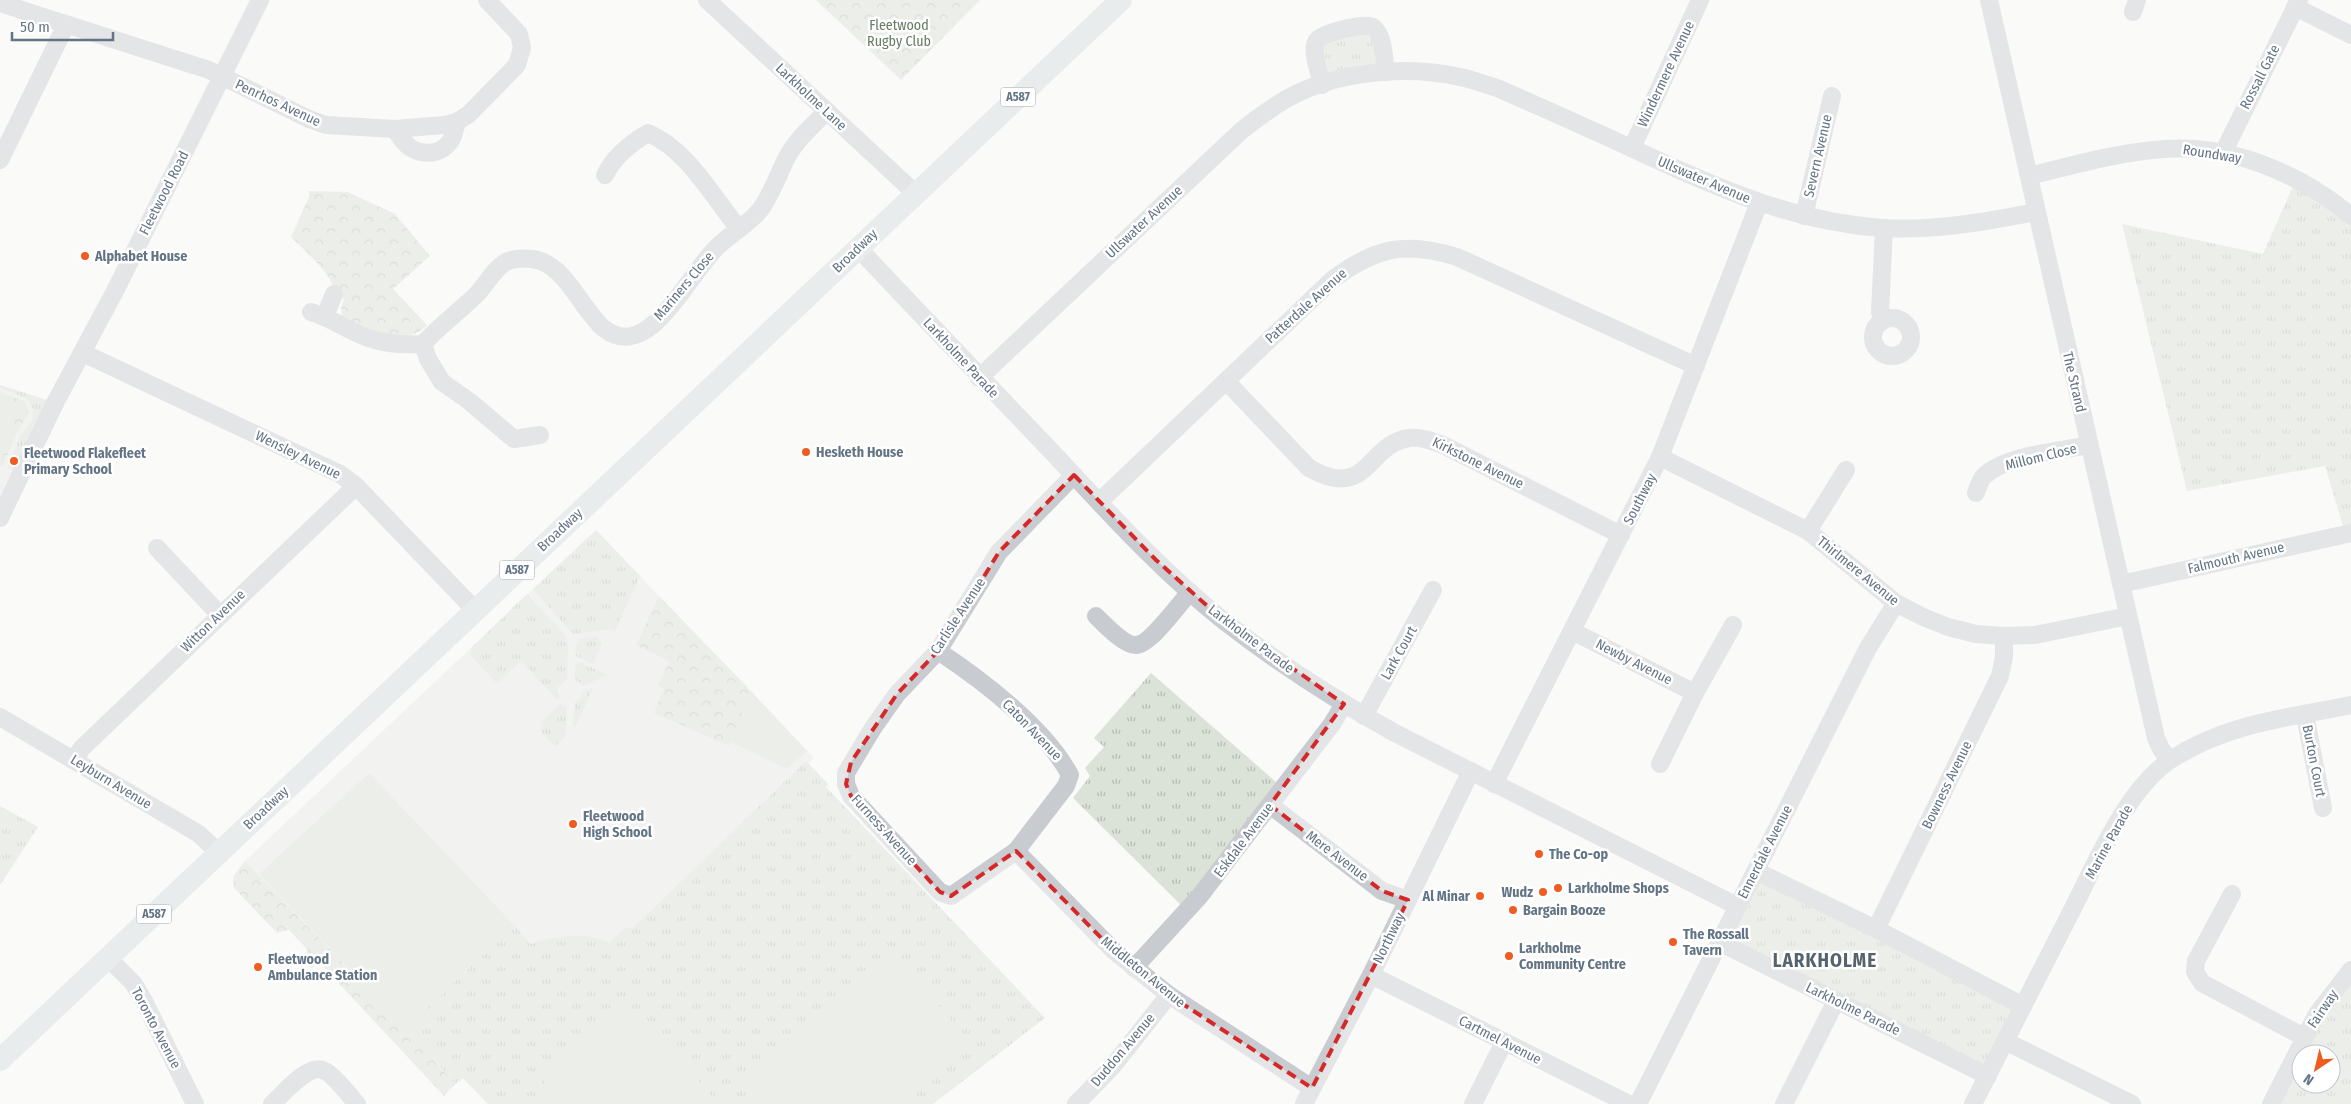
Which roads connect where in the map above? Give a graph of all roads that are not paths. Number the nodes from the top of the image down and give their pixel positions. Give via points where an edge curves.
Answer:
1 (260, 0) edge
2 (487, 0) edge
3 (707, 0) edge
4 (1121, 0) edge
5 (1700, 0) edge
6 (1989, 0) edge
7 (0, 3) edge
8 (2297, 4) edge
9 (30, 6) edge
10 (66, 25) junction
11 (2351, 35) edge
12 (1386, 72) junction
13 (222, 76) junction
14 (1322, 85) junction
15 (1832, 96) dead end
16 (827, 111) junction
17 (457, 122) junction
18 (395, 129) junction
19 (1632, 148) junction
20 (2223, 154) junction
21 (0, 159) edge
22 (605, 175) dead end
23 (2029, 176) junction
24 (915, 193) junction
25 (1758, 203) junction
26 (2036, 212) junction
27 (1804, 216) junction
28 (2351, 216) edge
29 (1884, 228) junction
30 (739, 229) junction
31 (858, 248) junction
32 (334, 294) dead end
33 (1883, 321) dead end
34 (423, 344) junction
35 (83, 353) junction
36 (1696, 366) junction
37 (979, 378) junction
38 (1226, 380) junction
39 (540, 435) dead end
40 (2089, 445) junction
41 (1660, 457) junction
42 (1846, 470) dead end
43 (1074, 476) junction
44 (356, 486) junction
45 (1976, 493) dead end
46 (1100, 502) junction
47 (0, 518) edge
48 (1808, 531) junction
49 (2351, 533) edge
50 (1621, 535) junction
51 (157, 548) dead end
52 (2121, 584) junction
53 (1434, 590) dead end
54 (1190, 592) junction
55 (1896, 603) junction
56 (475, 610) junction
57 (219, 614) junction
58 (1096, 616) dead end
59 (2128, 616) junction
60 (1733, 625) dead end
61 (1572, 631) junction
62 (2004, 636) junction
63 (938, 651) junction
64 (1695, 693) junction
65 (1344, 704) junction
66 (2351, 706) edge
67 (2304, 715) junction
68 (1364, 716) junction
69 (0, 717) edge
70 (74, 760) junction
71 (2170, 760) junction
72 (851, 762) joint
73 (1660, 764) dead end
74 (1471, 772) junction
75 (1494, 784) junction
76 (1270, 805) junction
77 (2323, 808) dead end
78 (1016, 851) junction
79 (218, 852) junction
80 (1756, 871) junction
81 (940, 892) joint
82 (2232, 894) dead end
83 (1408, 900) junction
84 (1737, 906) junction
85 (1876, 929) junction
86 (1719, 942) junction
87 (108, 958) junction
88 (1134, 968) junction
89 (2351, 970) edge
90 (1371, 975) junction
91 (1169, 995) junction
92 (1836, 1001) junction
93 (2023, 1006) junction
94 (2304, 1037) junction
95 (2005, 1040) junction
96 (1504, 1042) junction
97 (0, 1060) edge
98 (1988, 1076) junction
99 (1312, 1088) junction
100 (195, 1104) edge
101 (272, 1104) edge
102 (358, 1104) edge
103 (1076, 1104) edge
104 (1304, 1104) edge
105 (1473, 1104) edge
106 (1629, 1104) edge
107 (1638, 1104) edge
108 (1784, 1104) edge
109 (1973, 1104) edge
110 (2132, 1104) edge
111 (2271, 1104) edge

1 - 13 street, Fleetwood Road
2 - 17 street, Penrhos Avenue via 519,34 522,48 517,65 506,79
3 - 16 street, Larkholme Lane
4 - 24 main road, Broadway / A587
5 - 19 street, Windermere Avenue
6 - 23 street, The Strand
7 - 9 street, Penrhos Avenue
8 - 11 street
8 - 20 street, Rossall Gate
9 - 10 street, Penrhos Avenue
10 - 13 street, Penrhos Avenue
10 - 21 street
12 - 14 street, Ullswater Avenue
12 - 14 street via 1379,35 1367,24 1321,35 1316,41
12 - 19 street, Ullswater Avenue via 1443,74 1497,88
13 - 18 street, Penrhos Avenue via 326,125
13 - 35 street, Fleetwood Road
14 - 37 street, Ullswater Avenue via 1290,98 1241,131
15 - 27 street, Severn Avenue
16 - 24 street, Larkholme Lane
16 - 30 street, Mariners Close via 800,137 759,212
17 - 18 street, Penrhos Avenue
17 - 18 street, Penrhos Avenue via 452,139 441,151 432,153 418,151 404,143
19 - 25 street, Ullswater Avenue
20 - 23 street, Roundway via 2193,149 2145,150
20 - 28 street, Roundway via 2250,160 2296,178
22 - 30 street via 611,162 648,133 664,139 679,153
23 - 26 street, The Strand
24 - 31 main road, Broadway / A587
25 - 27 street, Ullswater Avenue
25 - 36 street, Southway
26 - 29 street, Ullswater Avenue via 1978,224
26 - 40 street, The Strand
27 - 29 street, Ullswater Avenue
29 - 33 street via 1880,312
30 - 34 street, Mariners Close via 704,261 668,308 650,326 635,335 621,336 604,330 590,316 570,283 553,267 538,259 523,258 507,262 497,270
31 - 37 street, Larkholme Parade
31 - 56 main road, Broadway / A587
32 - 34 street via 318,314 384,343
34 - 39 street via 442,382 469,401 513,446
35 - 44 street, Wensley Avenue via 340,474
35 - 47 street, Fleetwood Road via 55,403
36 - 38 street, Patterdale Avenue via 1457,257 1413,247 1392,249 1352,265
36 - 41 street, Southway
37 - 43 street, Larkholme Parade
38 - 46 street, Patterdale Avenue
38 - 50 street, Kirkstone Avenue via 1309,468 1323,476 1350,478 1361,473 1389,447 1408,438 1425,438 1443,444
40 - 45 street, Millom Close via 2011,462 1994,469 1983,477
40 - 52 street, The Strand
41 - 48 street, Thirlmere Avenue
41 - 50 street, Southway
42 - 48 street
43 - 46 street, Larkholme Parade
43 - 63 street, Carlisle Avenue via 999,552
44 - 56 street, Wensley Avenue
44 - 57 street, Witton Avenue
46 - 54 street, Larkholme Parade
48 - 55 street, Thirlmere Avenue
49 - 52 street, Falmouth Avenue
50 - 61 street, Southway
51 - 57 street
52 - 59 street, The Strand
53 - 68 street, Lark Court
54 - 58 street via 1147,641 1136,646 1126,642
54 - 65 street, Larkholme Parade via 1268,654
55 - 62 street, Thirlmere Avenue via 1948,627
55 - 80 street, Ennerdale Avenue via 1868,648
56 - 79 main road, Broadway / A587
57 - 70 street, Witton Avenue via 82,748
59 - 62 street, Thirlmere Avenue via 2035,635
59 - 71 street, The Strand via 2156,738
60 - 64 street
61 - 64 street, Newby Avenue
61 - 75 street, Southway
62 - 85 street, Bowness Avenue via 2000,676
63 - 72 street, Carlisle Avenue via 897,694
63 - 78 street, Caton Avenue via 1007,702 1062,759 1070,775 1066,786
64 - 73 street
65 - 68 street, Larkholme Parade
65 - 76 street, Eskdale Avenue
66 - 67 street, Marine Parade
67 - 71 street, Marine Parade via 2232,729
67 - 77 street, Burton Court
68 - 74 street, Larkholme Parade
69 - 70 street, Leyburn Avenue
70 - 79 street, Leyburn Avenue via 199,834
71 - 93 street, Marine Parade via 2134,797 2121,817
72 - 81 street, Furness Avenue via 846,784 851,796
74 - 75 street, Larkholme Parade
74 - 83 street, Northway
75 - 84 street, Larkholme Parade
76 - 83 street, Mere Avenue via 1382,891
76 - 88 street, Eskdale Avenue via 1199,897
78 - 81 street, Caton Avenue via 951,896
78 - 88 street, Middleton Avenue via 1083,921
79 - 87 main road, Broadway / A587
80 - 84 street, Ennerdale Avenue
80 - 85 street
82 - 94 street via 2196,961 2195,972 2202,983
83 - 90 street, Northway
84 - 86 street, Ennerdale Avenue
85 - 93 street
86 - 92 street, Larkholme Parade
86 - 107 street, Ennerdale Avenue
87 - 97 main road, Broadway / A587
87 - 100 street, Toronto Avenue via 133,983 144,1001
88 - 91 street, Middleton Avenue
89 - 94 street, Fairway via 2317,1014
90 - 96 street, Cartmel Avenue
90 - 99 street, Northway
91 - 99 street, Middleton Avenue
91 - 103 street, Duddon Avenue via 1112,1067
92 - 98 street, Larkholme Parade
92 - 108 street
93 - 95 street, Marine Parade
94 - 111 street, Fairway
95 - 98 street, Marine Parade
95 - 110 street
96 - 105 street
96 - 106 street, Cartmel Avenue
98 - 109 street, Marine Parade
99 - 104 street, Northway
101 - 102 street via 306,1072 317,1068 326,1071

